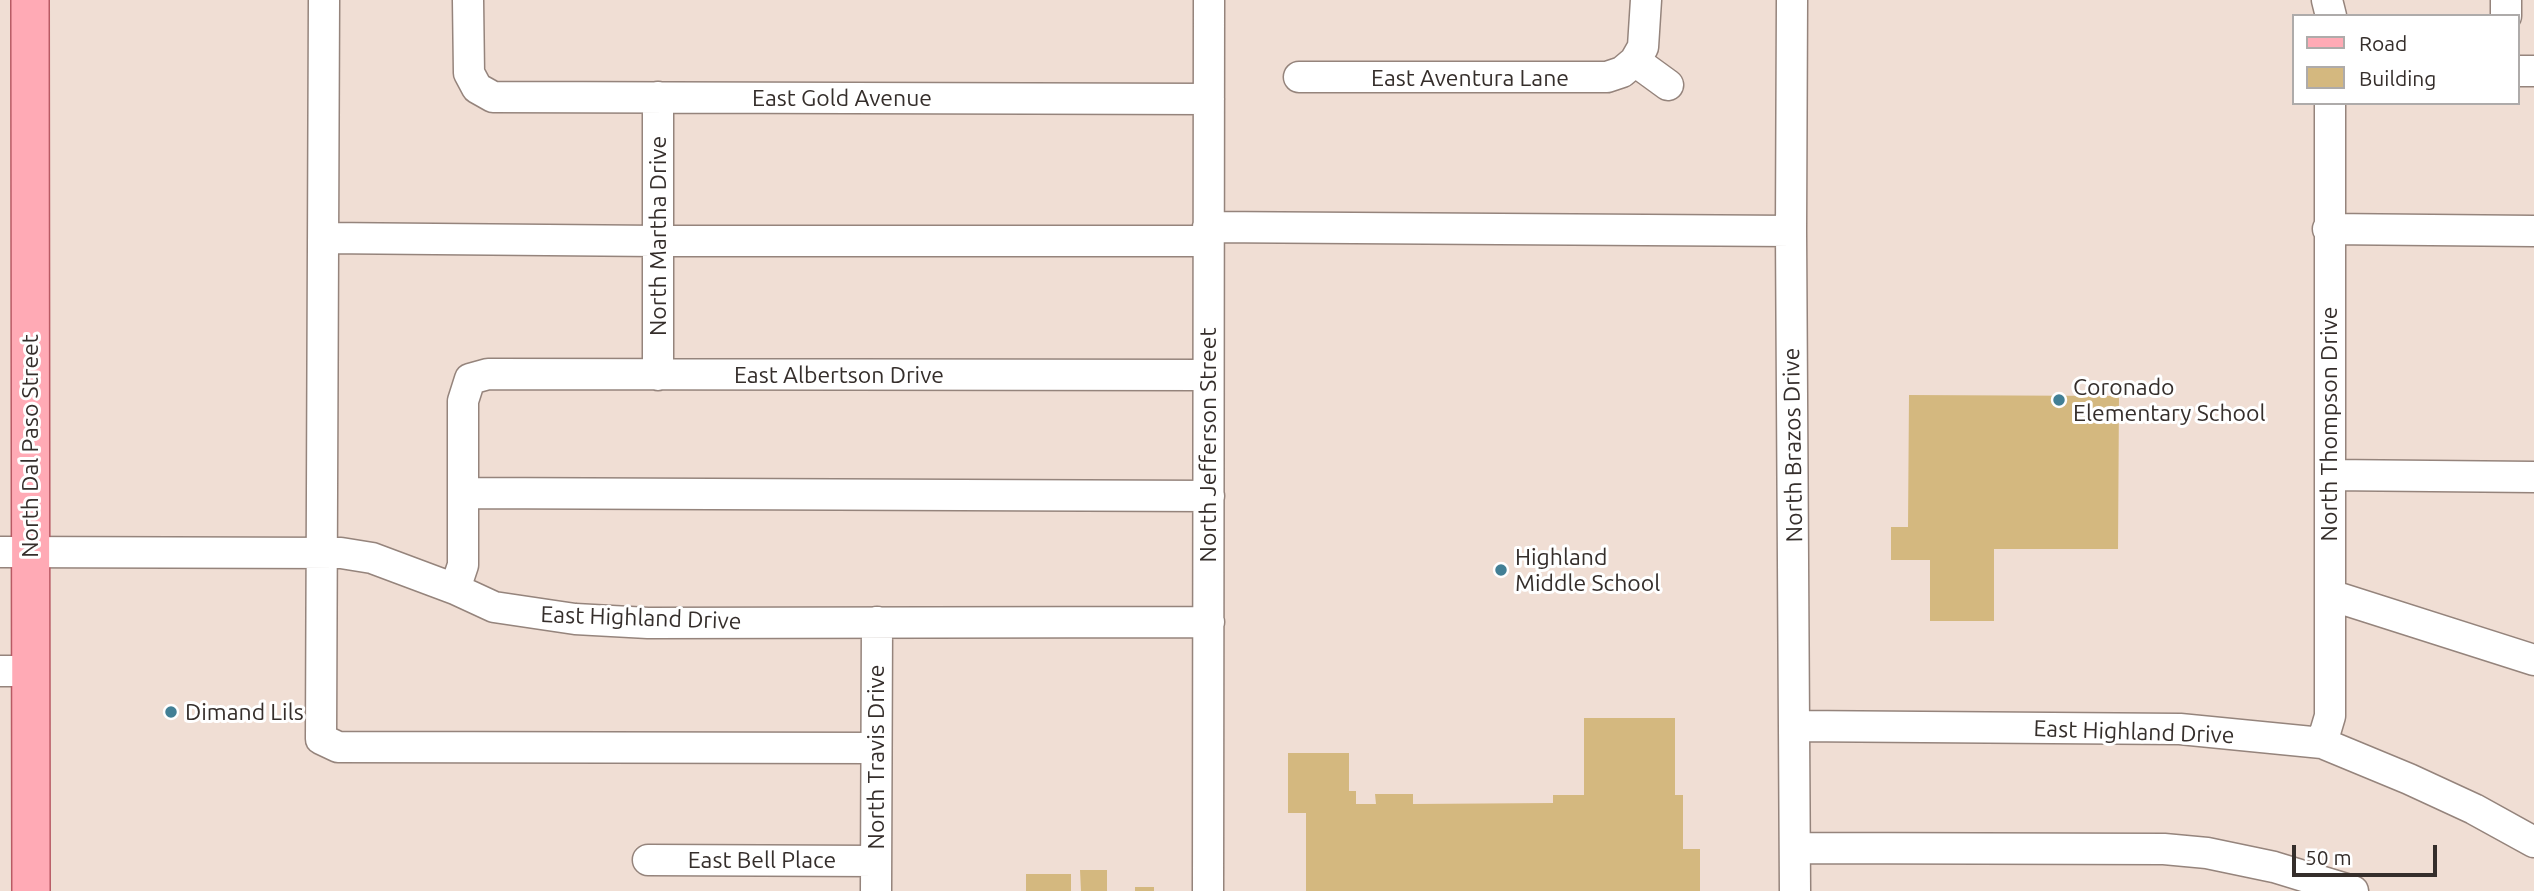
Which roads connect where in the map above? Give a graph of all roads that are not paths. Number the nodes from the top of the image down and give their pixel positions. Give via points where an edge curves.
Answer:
1 (30, 0) edge
2 (324, 0) edge
3 (468, 0) edge
4 (1209, 0) edge
5 (1646, 0) edge
6 (1792, 0) edge
7 (1635, 61) junction
8 (1299, 76) dead end
9 (1668, 85) dead end
10 (658, 97) junction
11 (1209, 99) junction
12 (2330, 105) edge
13 (2328, 229) junction
14 (1791, 231) junction
15 (2534, 231) edge
16 (1208, 234) junction
17 (324, 237) junction
18 (658, 242) junction
19 (658, 375) junction
20 (1208, 375) junction
21 (2330, 475) junction
22 (2534, 477) edge
23 (463, 493) junction
24 (1209, 496) junction
25 (15, 552) edge
26 (323, 552) junction
27 (455, 589) junction
28 (2330, 595) junction
29 (1209, 621) junction
30 (877, 622) junction
31 (2534, 660) edge
32 (15, 671) edge
33 (1795, 726) junction
34 (2322, 743) junction
35 (876, 748) junction
36 (2534, 842) edge
37 (1795, 848) junction
38 (648, 860) dead end
39 (876, 861) junction
40 (31, 891) edge
41 (876, 891) edge
42 (1208, 891) edge
43 (1795, 891) edge
44 (2353, 891) edge

1 - 25 main road, North Dal Paso Street
2 - 17 street
3 - 10 street, East Gold Avenue via 469,73 477,89 493,97
4 - 11 street, North Jefferson Street
5 - 7 street via 1643,47
6 - 14 street, North Brazos Drive
7 - 8 street, East Aventura Lane via 1622,72 1590,78
7 - 9 street
10 - 11 street, East Gold Avenue
10 - 18 street, North Martha Drive
11 - 16 street, North Jefferson Street
12 - 13 street, North Thompson Drive
13 - 15 street
13 - 21 street, North Thompson Drive
14 - 16 street
14 - 33 street, North Brazos Drive
16 - 18 street
16 - 20 street, North Jefferson Street
17 - 18 street
17 - 26 street
18 - 19 street, North Martha Drive
19 - 20 street, East Albertson Drive
19 - 23 street, East Albertson Drive via 488,374 470,379 463,401
20 - 24 street, North Jefferson Street
21 - 22 street
21 - 28 street, North Thompson Drive
23 - 24 street
23 - 27 street via 463,565
24 - 29 street, North Jefferson Street
25 - 26 street, East Highland Drive
25 - 32 main road, North Dal Paso Street
26 - 27 street, East Highland Drive via 372,558
26 - 35 street via 321,739 338,747
27 - 30 street, East Highland Drive via 494,607 575,619 649,624
28 - 31 street
28 - 34 street, North Thompson Drive via 2330,716
29 - 30 street, East Highland Drive
29 - 42 street, North Jefferson Street
30 - 35 street, North Travis Drive
32 - 40 main road, North Dal Paso Street
33 - 34 street, East Highland Drive via 2180,729
33 - 37 street, North Brazos Drive
34 - 36 street, East Highland Drive via 2463,804
35 - 39 street, North Travis Drive
37 - 43 street, North Brazos Drive
37 - 44 street via 2185,851 2274,867
38 - 39 street, East Bell Place
39 - 41 street, North Travis Drive

